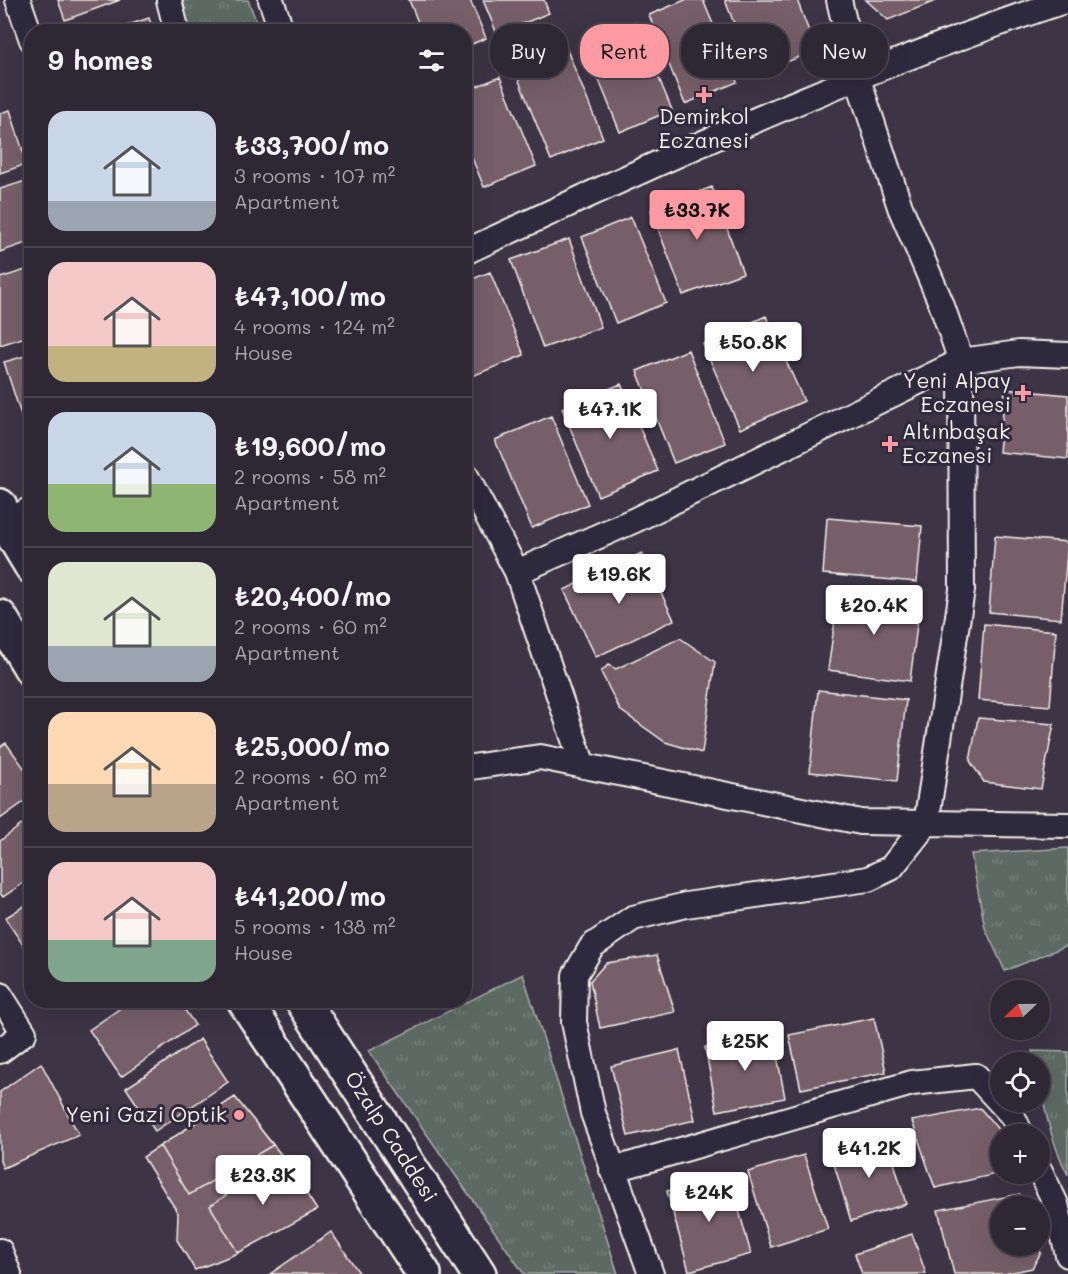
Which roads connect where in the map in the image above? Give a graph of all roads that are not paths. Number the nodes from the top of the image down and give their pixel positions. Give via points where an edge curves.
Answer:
1 (18, 0) edge
2 (169, 0) edge
3 (271, 0) edge
4 (839, 0) edge
5 (1067, 0) edge
6 (26, 24) edge
7 (175, 24) edge
8 (279, 24) edge
9 (845, 24) edge
10 (888, 64) edge
11 (852, 78) edge
12 (858, 78) edge
13 (472, 249) edge
14 (1068, 355) edge
15 (961, 361) junction
16 (472, 487) edge
17 (9, 516) edge
18 (24, 549) edge
19 (517, 572) junction
20 (0, 617) edge
21 (24, 657) edge
22 (583, 766) junction
23 (472, 767) edge
24 (926, 824) junction
25 (1068, 825) edge
26 (0, 995) edge
27 (249, 1008) edge
28 (307, 1008) edge
29 (0, 1051) edge
30 (1016, 1124) edge
31 (612, 1170) junction
32 (1046, 1184) edge
33 (0, 1251) edge
34 (1068, 1255) edge
35 (9, 1274) edge
36 (424, 1274) edge
37 (479, 1274) edge
38 (651, 1274) edge

1 - 6 street
2 - 7 street
3 - 8 street
4 - 9 street
5 - 10 street
11 - 13 street
12 - 15 street via 900,207
14 - 15 street via 1019,353
15 - 19 street via 646,515
15 - 24 street via 962,590
16 - 19 street
17 - 18 main road
19 - 22 street
20 - 21 main road
22 - 23 street via 540,757
22 - 24 street via 861,822
24 - 25 street
24 - 31 street via 891,868 868,879 686,905 633,918 592,945 575,975 574,1022 593,1113
26 - 29 street via 24,1033
27 - 36 main road
28 - 37 main road, Özalp Caddesi
30 - 31 street via 976,1076 912,1083
31 - 38 street
32 - 34 street via 1056,1204
33 - 35 street

